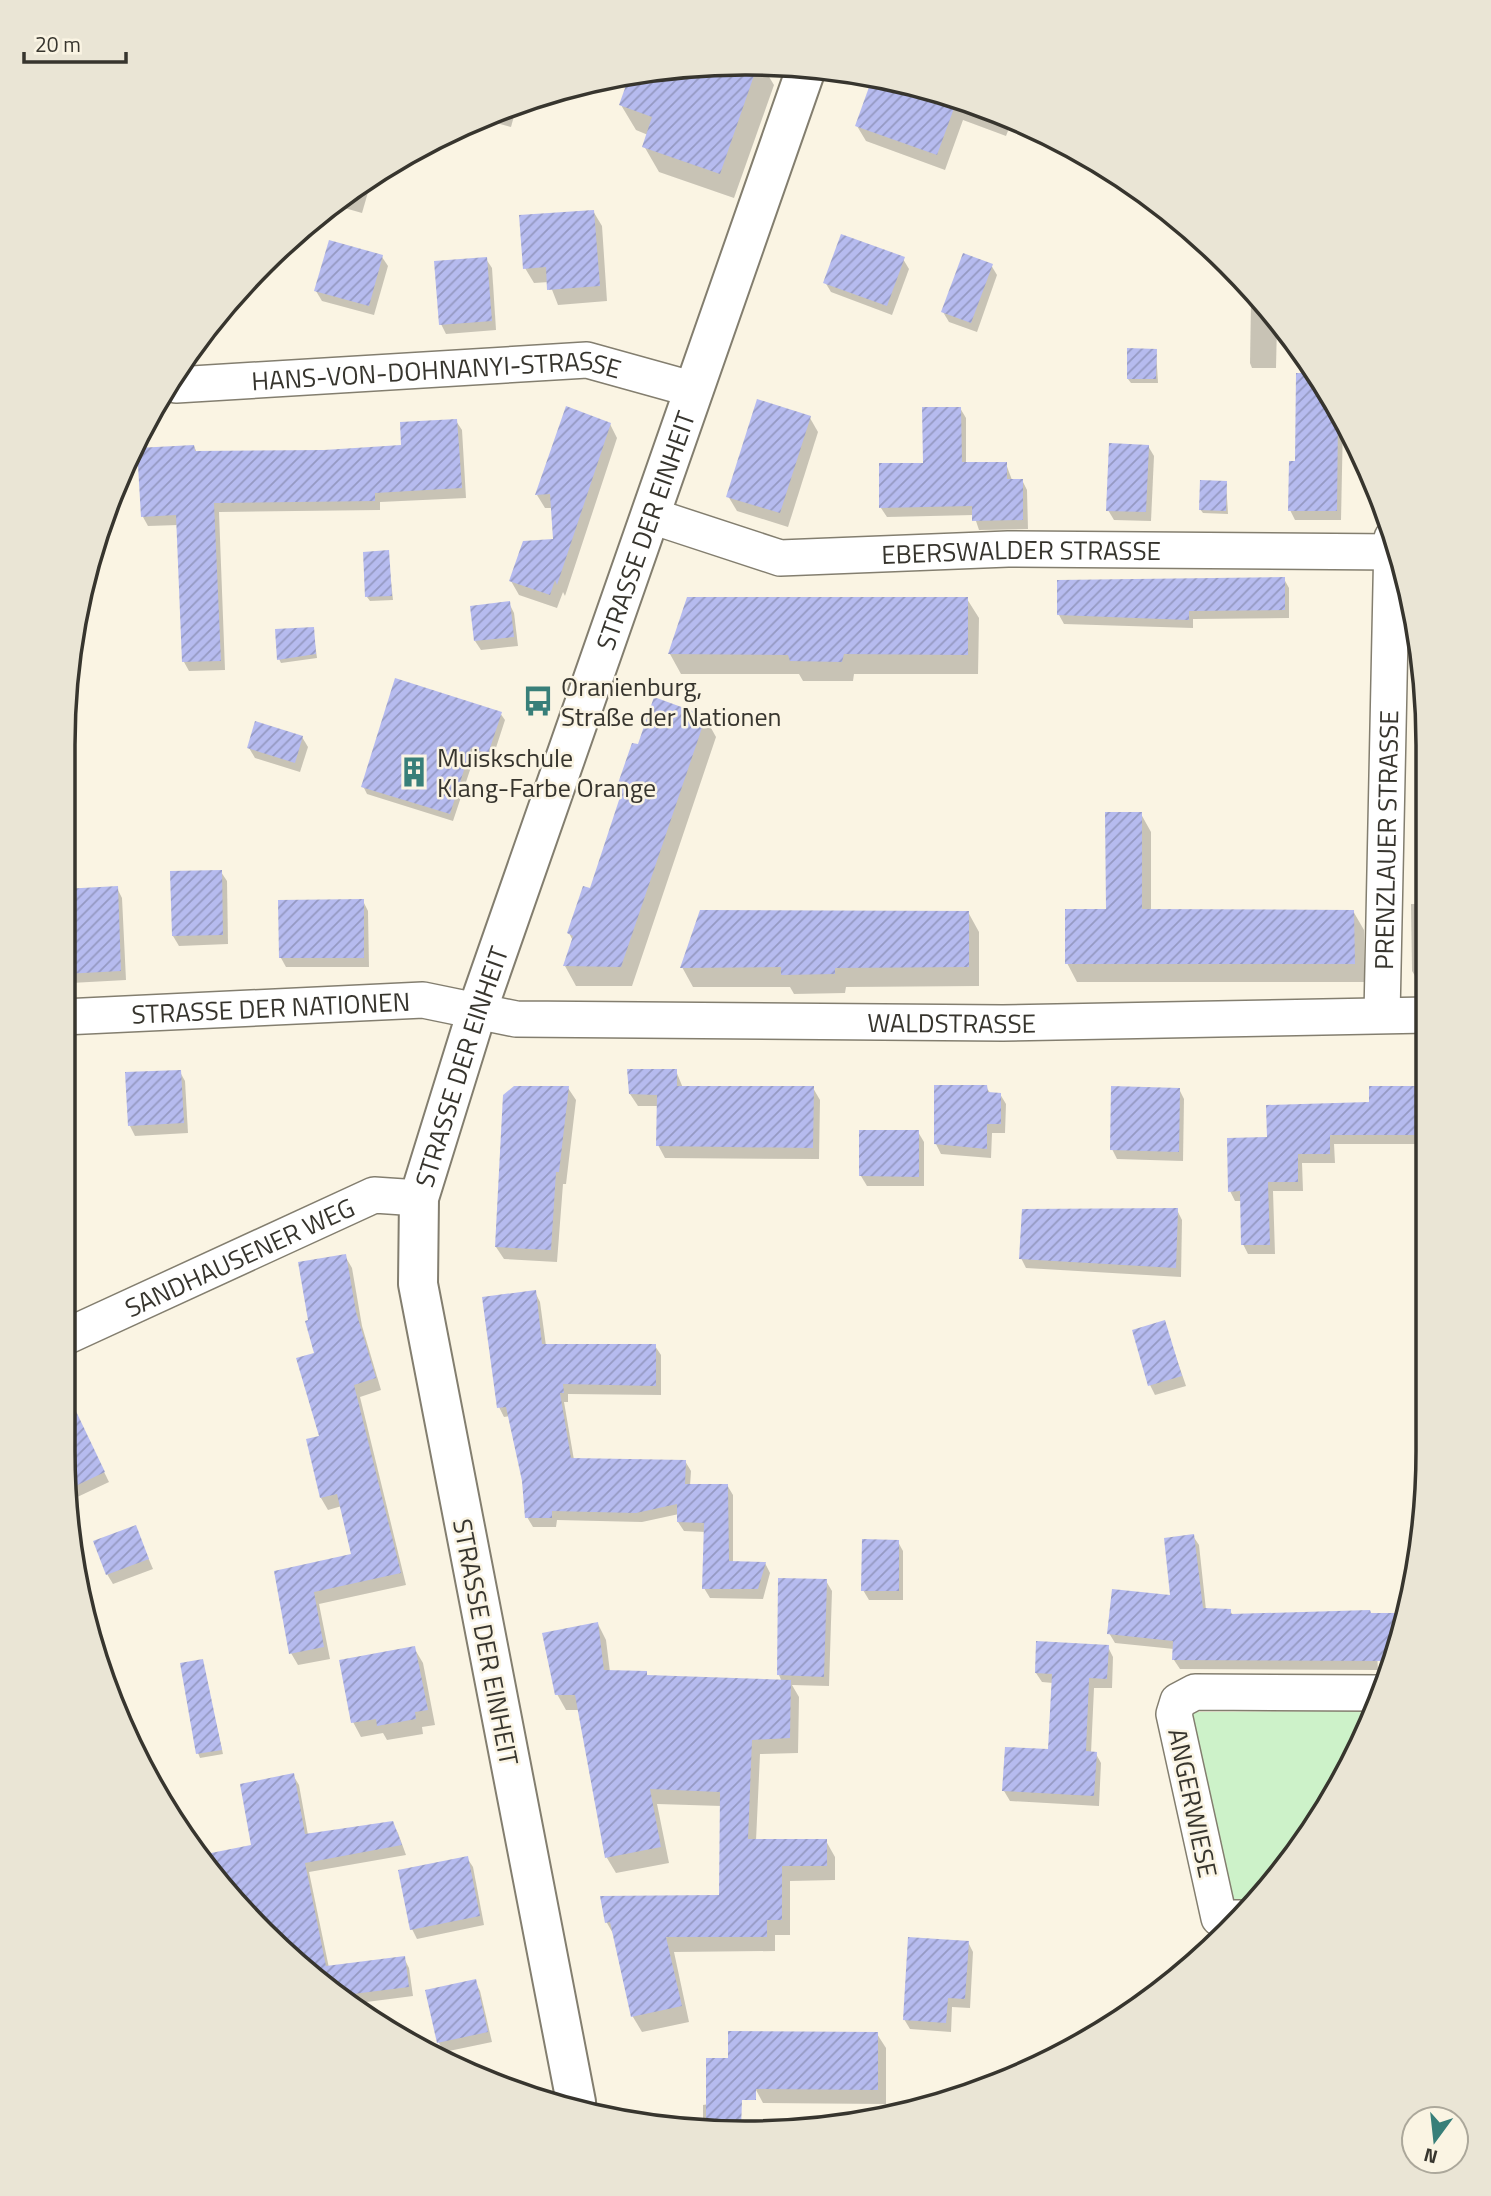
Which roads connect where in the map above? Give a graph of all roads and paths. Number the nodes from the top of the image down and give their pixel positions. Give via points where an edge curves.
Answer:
1 (803, 78) edge
2 (184, 379) edge
3 (695, 390) junction
4 (652, 516) junction
5 (1385, 547) edge
6 (1393, 573) edge
7 (477, 1011) junction
8 (1382, 1015) junction
9 (1416, 1015) edge
10 (75, 1016) edge
11 (419, 1198) junction
12 (75, 1332) edge
13 (1370, 1693) edge
14 (1225, 1917) edge
15 (575, 2099) edge

1 - 3 street, STRASSE DER EINHEIT
2 - 3 street, HANS-VON-DOHNANYI-STRASSE via 587,360
3 - 4 street, STRASSE DER EINHEIT
4 - 5 street, EBERSWALDER STRASSE via 780,558 1008,549
4 - 7 street, STRASSE DER EINHEIT
6 - 8 street, PRENZLAUER STRASSE
7 - 8 street, WALDSTRASSE via 516,1019 1003,1023
7 - 10 street, STRASSE DER NATIONEN via 423,1000
7 - 11 street, STRASSE DER EINHEIT
8 - 9 street, WALDSTRASSE
11 - 12 street, SANDHAUSENER WEG via 374,1195
11 - 15 street, STRASSE DER EINHEIT via 418,1284
13 - 14 street, ANGERWIESE via 1195,1692 1178,1701 1174,1714

